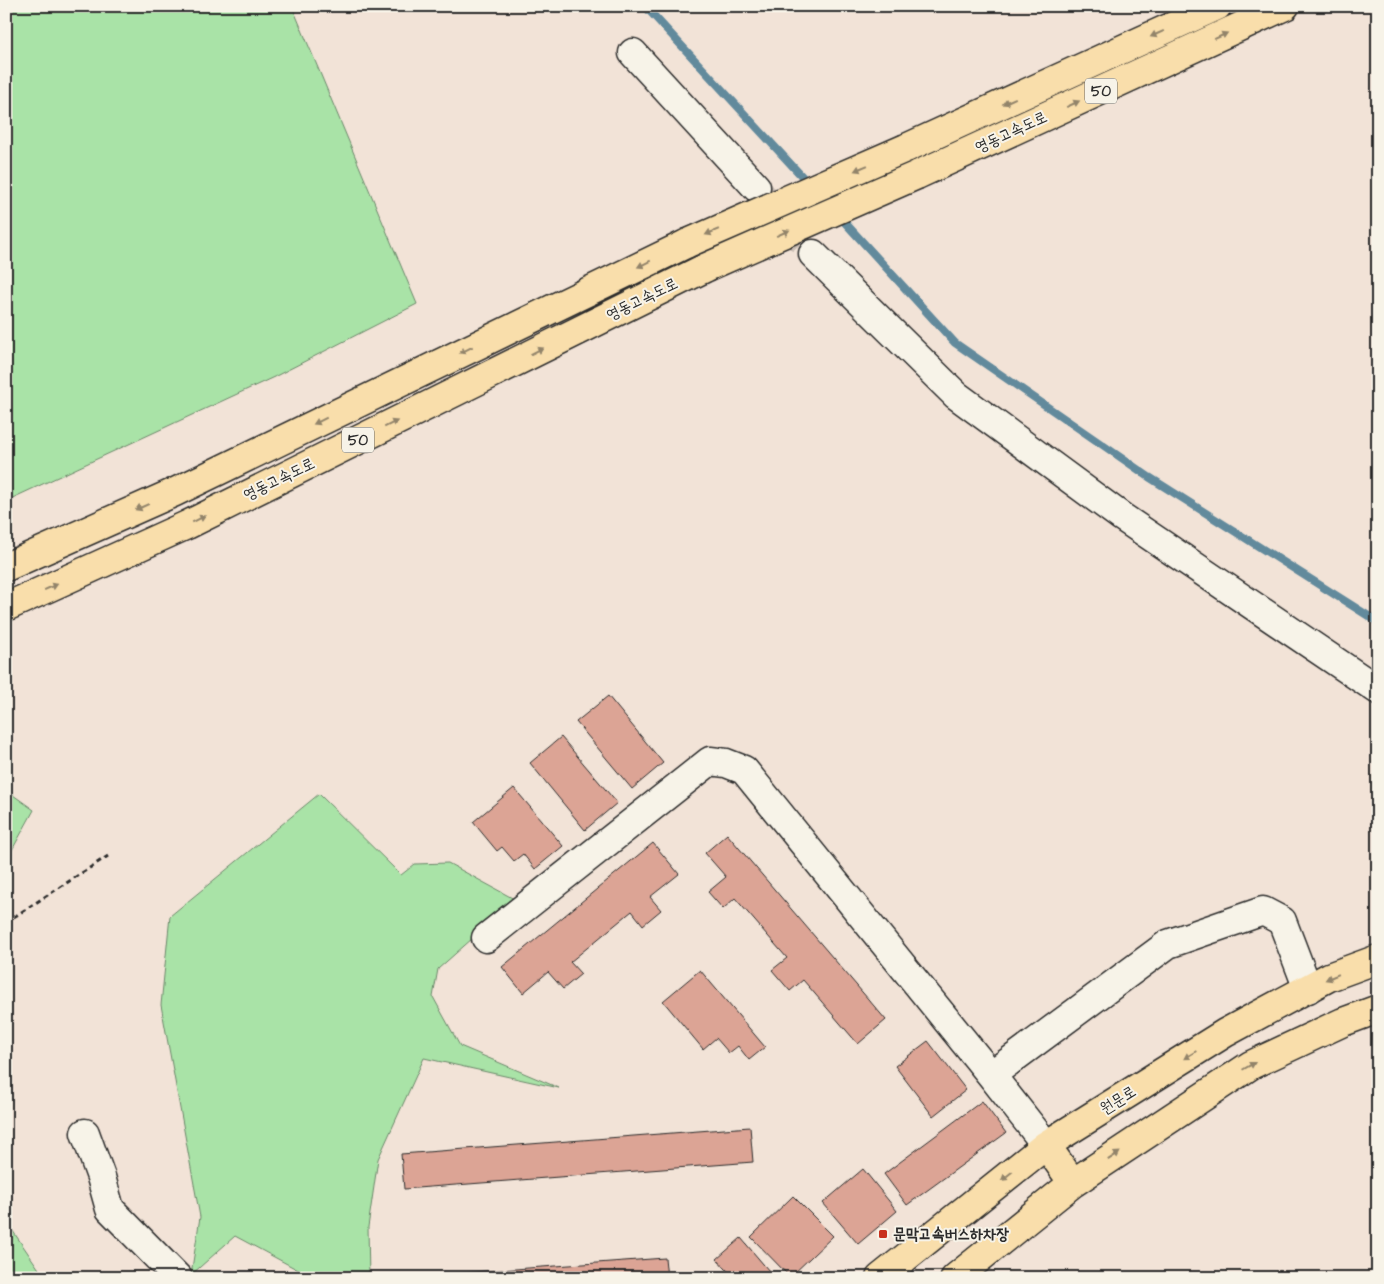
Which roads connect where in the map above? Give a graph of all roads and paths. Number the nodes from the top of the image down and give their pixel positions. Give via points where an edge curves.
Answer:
1 (1217, 6) edge
2 (1284, 6) edge
3 (633, 53) dead end
4 (756, 188) tunnel mouth
5 (814, 254) tunnel mouth
6 (6, 567) edge
7 (6, 607) edge
8 (1378, 690) edge
9 (108, 856) dead end
10 (6, 922) edge
11 (486, 938) dead end
12 (1378, 959) edge
13 (1308, 989) junction
14 (1378, 1009) edge
15 (991, 1075) junction
16 (85, 1133) dead end
17 (1046, 1146) junction
18 (1074, 1183) junction
19 (178, 1278) edge
20 (880, 1278) edge
21 (955, 1278) edge

1 -> 6 main road, 영동고속도로 / 50, bridge via 688,243 175,492
7 -> 2 main road, 영동고속도로 / 50, bridge via 187,525 706,267 917,175
3 - 4 street
5 - 8 street via 956,395 1122,517
9 - 10 path
11 - 15 street via 710,761 726,763 744,770
12 -> 13 main road, 원문로 via 1329,977
13 - 15 street via 1282,921 1263,911 1168,944
13 -> 17 main road, 원문로 via 1225,1033
18 -> 14 main road via 1251,1065
15 - 17 street
16 - 19 street via 110,1210
17 - 18 main road
17 -> 20 main road, 원문로
18 - 21 main road

